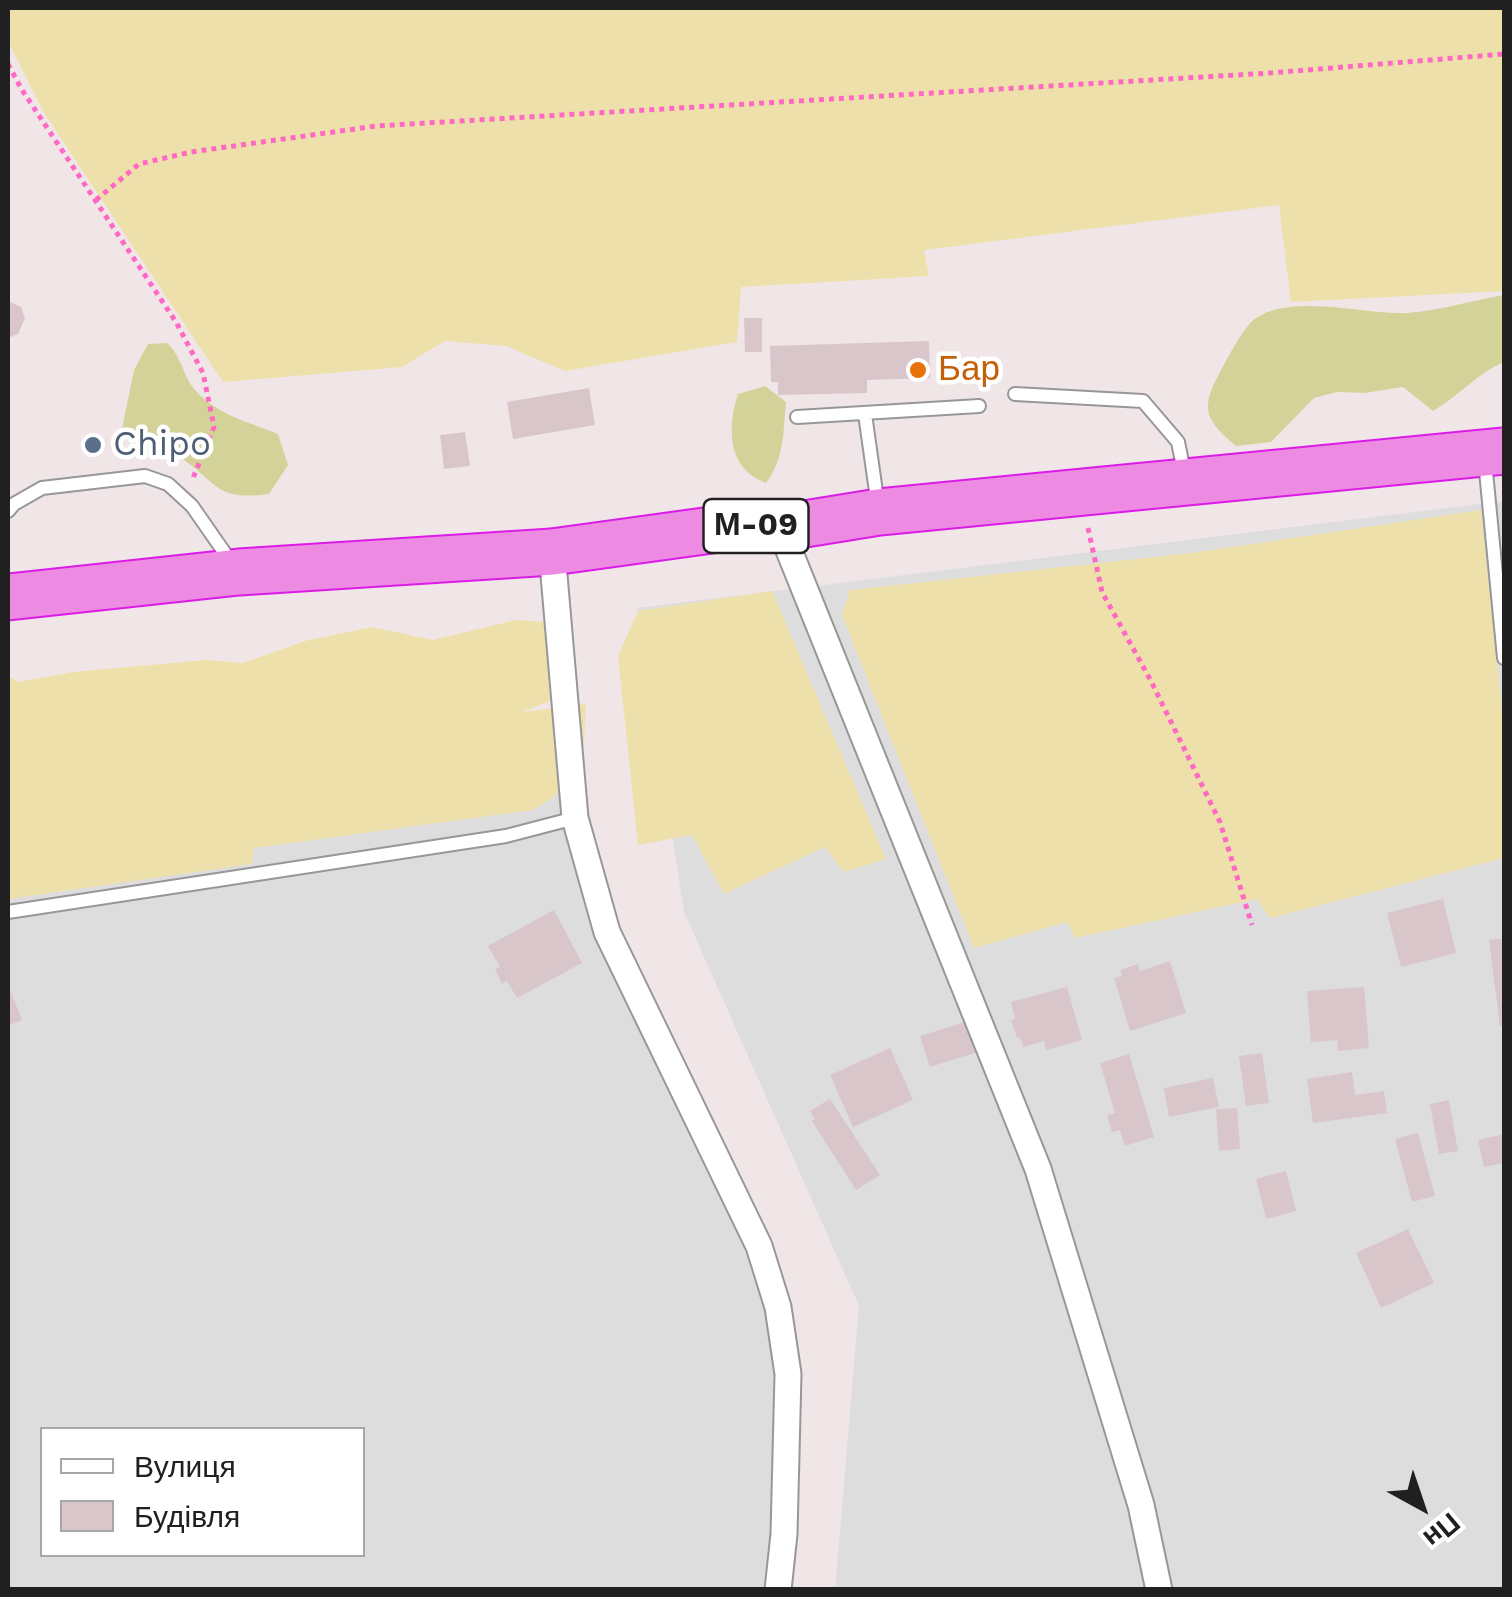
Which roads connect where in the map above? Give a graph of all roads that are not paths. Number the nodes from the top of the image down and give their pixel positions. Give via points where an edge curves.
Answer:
1 (1015, 394) dead end
2 (979, 406) dead end
3 (866, 414) junction
4 (798, 416) dead end
5 (1494, 452) edge
6 (1187, 482) junction
7 (8, 511) edge
8 (879, 512) junction
9 (780, 528) junction
10 (552, 552) junction
11 (239, 572) junction
12 (8, 597) edge
13 (1504, 658) edge
14 (575, 818) junction
15 (8, 912) edge
16 (778, 1590) edge
17 (1159, 1590) edge

1 - 6 lane via 1143,401 1178,442
2 - 3 lane
3 - 4 lane
3 - 8 lane
5 - 6 highway, М-09
5 - 13 lane
6 - 8 highway, М-09
7 - 11 lane via 42,488 145,476 182,496
8 - 9 highway, М-09
9 - 10 highway, М-09 via 748,525
9 - 17 street via 1038,1169 1142,1505
10 - 11 highway, М-09
10 - 14 street
11 - 12 highway, М-09
14 - 15 lane via 506,836
14 - 16 street via 607,932 759,1246 778,1307 788,1374

